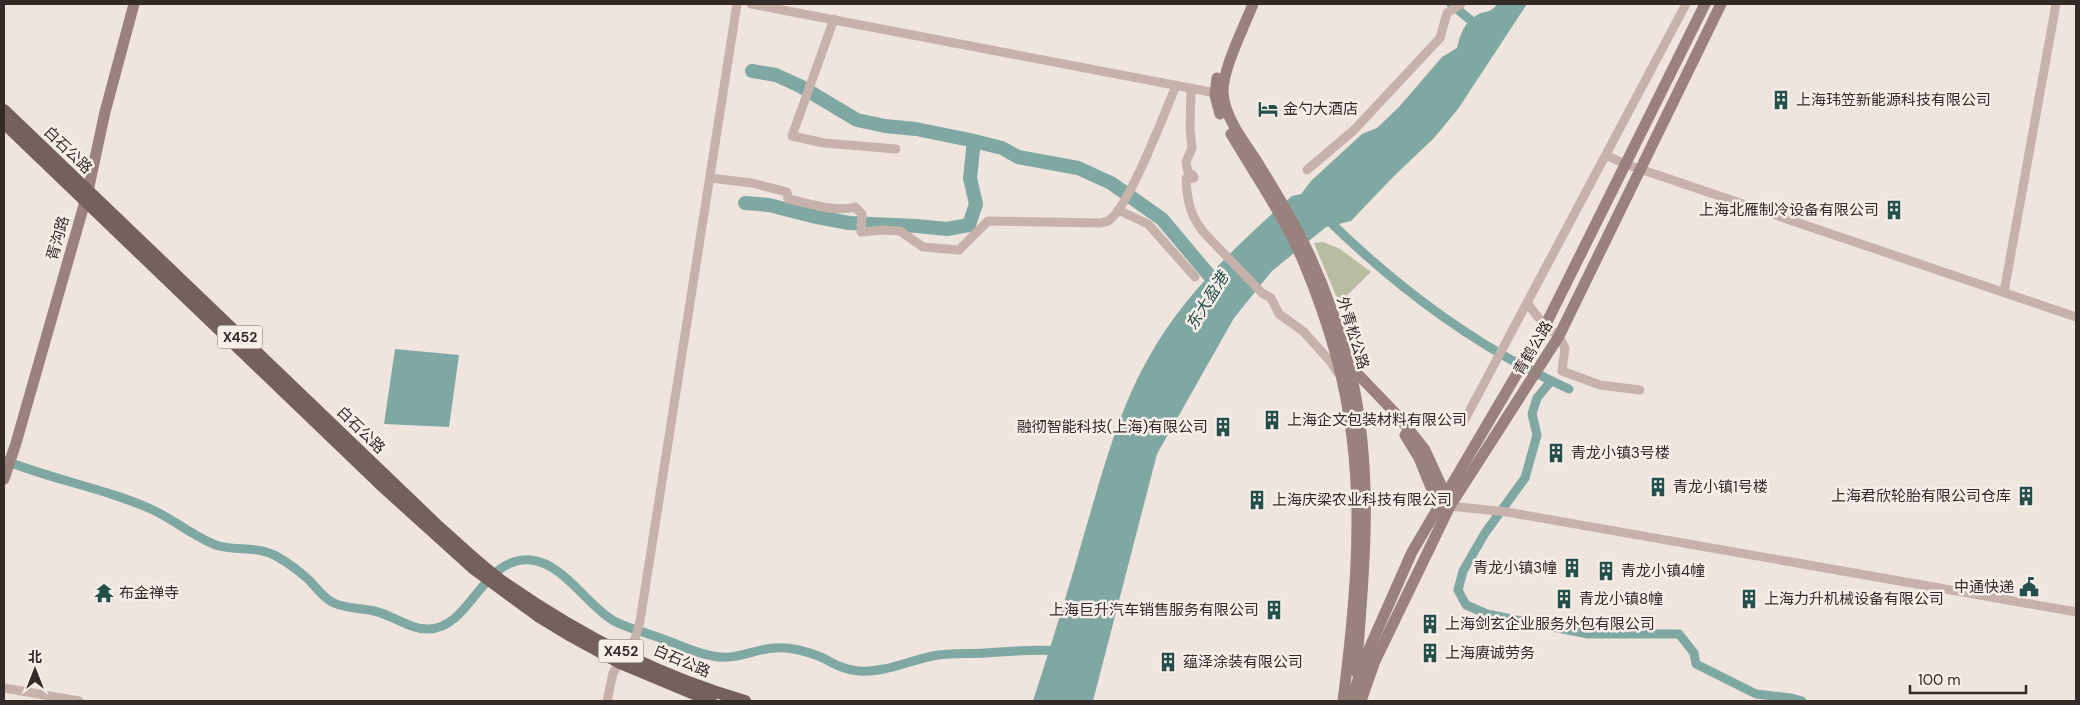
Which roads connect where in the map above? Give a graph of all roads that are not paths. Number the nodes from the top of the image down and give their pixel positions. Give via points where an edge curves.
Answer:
1 (134, 4) edge
2 (737, 4) edge
3 (750, 4) edge
4 (1245, 4) edge
5 (1253, 4) edge
6 (1461, 4) edge
7 (1686, 4) edge
8 (1705, 4) edge
9 (1721, 4) edge
10 (2056, 4) edge
11 (834, 19) junction
12 (1176, 86) junction
13 (1190, 89) junction
14 (1219, 94) junction
15 (4, 110) edge
16 (4, 123) edge
17 (896, 149) dead end
18 (1606, 155) junction
19 (1624, 164) junction
20 (1641, 169) junction
21 (1307, 170) dead end
22 (710, 178) junction
23 (86, 196) junction
24 (1120, 207) junction
25 (1195, 277) dead end
26 (2004, 292) junction
27 (1527, 303) junction
28 (2076, 316) edge
29 (1545, 326) junction
30 (1559, 336) junction
31 (1342, 362) junction
32 (1347, 378) junction
33 (1640, 390) dead end
34 (1463, 423) dead end
35 (4, 478) edge
36 (1361, 494) junction
37 (1445, 501) junction
38 (2076, 612) edge
39 (623, 658) junction
40 (4, 688) edge
41 (1354, 700) edge
42 (79, 701) edge
43 (607, 701) edge
44 (711, 701) edge
45 (745, 701) edge
46 (1343, 701) edge

1 - 23 main road, 胥沟路
2 - 22 street
3 - 11 street
4 - 14 main road, 外青松公路 via 1219,70
5 - 14 main road, 外青松公路
6 - 21 street via 1448,13 1440,38 1354,130
7 - 18 street
8 - 19 main road, 青鹤公路
9 - 20 main road, 青鹤公路
10 - 26 street
11 - 12 street
11 - 17 street via 792,136 824,143
12 - 13 street
12 - 24 street via 1141,169
13 - 14 street
13 - 32 street via 1192,148 1186,162 1188,172 1194,178 1186,180 1187,200 1198,226 1262,293 1271,298 1279,314 1303,331
14 - 31 main road, 外青松公路 via 1222,119 1271,193 1336,322
15 - 23 main road, 白石公路 / X452
16 - 23 main road, 白石公路 / X452
18 - 19 street
18 - 27 street
19 - 20 street
19 - 29 main road, 青鹤公路
20 - 26 street
20 - 30 main road, 青鹤公路
22 - 24 street via 776,188 787,192 788,199 818,205 845,210 855,207 862,214 861,232 900,231 922,247 959,250 988,221 1101,223 1109,220
22 - 39 street via 640,621 635,639
23 - 35 main road, 胥沟路
23 - 39 main road, 白石公路 / X452 via 381,485 546,621
24 - 25 street via 1148,224
26 - 28 street
27 - 29 street
27 - 34 street
29 - 30 street
29 - 37 main road, 青鹤公路
30 - 33 street via 1565,348 1562,371 1600,385
30 - 37 main road, 青鹤公路 via 1526,390
31 - 32 main road, 外青松公路
31 - 37 main road via 1399,417 1425,450
32 - 36 main road, 外青松公路 via 1362,437
32 - 37 main road via 1399,426 1419,458 1432,490
36 - 37 street
36 - 41 main road, 外青松公路 via 1365,552
36 - 46 main road, 外青松公路
37 - 38 street
37 - 41 main road, 青鹤公路 via 1412,552 1385,611 1365,658
39 - 43 street via 613,673
39 - 44 main road, 白石公路 / X452
39 - 45 main road, 白石公路 / X452
40 - 42 street

